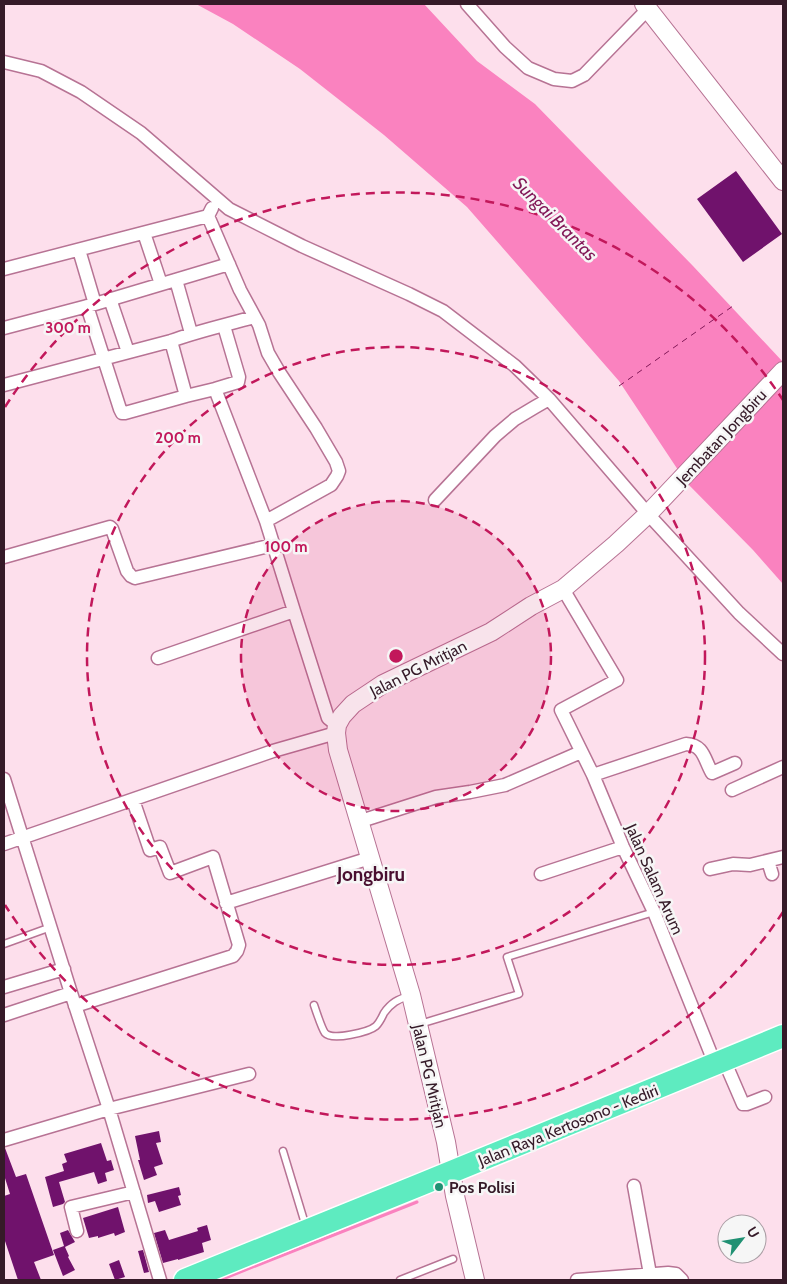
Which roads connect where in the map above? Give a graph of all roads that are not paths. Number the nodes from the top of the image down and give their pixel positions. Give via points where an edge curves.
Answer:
1 (467, 4) edge
2 (646, 6) edge
3 (4, 62) edge
4 (783, 181) edge
5 (217, 200) junction
6 (208, 216) junction
7 (144, 233) junction
8 (80, 250) junction
9 (229, 264) junction
10 (4, 269) edge
11 (176, 280) junction
12 (161, 284) junction
13 (110, 300) junction
14 (91, 305) junction
15 (254, 317) junction
16 (224, 326) junction
17 (4, 328) edge
18 (191, 334) junction
19 (171, 341) junction
20 (128, 352) junction
21 (104, 358) junction
22 (783, 371) edge
23 (4, 386) edge
24 (215, 389) junction
25 (186, 396) junction
26 (550, 399) junction
27 (435, 500) dead end
28 (651, 511) junction
29 (266, 521) junction
30 (274, 545) junction
31 (4, 557) edge
32 (563, 589) junction
33 (294, 612) junction
34 (783, 654) edge
35 (158, 658) dead end
36 (337, 729) junction
37 (581, 752) junction
38 (735, 763) dead end
39 (783, 767) edge
40 (592, 775) junction
41 (4, 779) edge
42 (732, 790) dead end
43 (133, 800) junction
44 (361, 821) junction
45 (22, 838) junction
46 (4, 844) edge
47 (623, 847) junction
48 (783, 857) edge
49 (370, 858) junction
50 (768, 861) junction
51 (710, 869) dead end
52 (541, 874) dead end
53 (772, 874) dead end
54 (226, 902) junction
55 (654, 912) junction
56 (51, 927) junction
57 (4, 944) edge
58 (64, 969) junction
59 (4, 987) edge
60 (71, 993) junction
61 (411, 995) junction
62 (314, 1005) dead end
63 (76, 1006) junction
64 (4, 1015) edge
65 (418, 1025) junction
66 (783, 1036) edge
67 (720, 1062) junction
68 (249, 1074) dead end
69 (765, 1097) dead end
70 (109, 1110) junction
71 (4, 1140) edge
72 (283, 1151) dead end
73 (450, 1173) junction
74 (634, 1186) dead end
75 (134, 1192) junction
76 (78, 1231) dead end
77 (307, 1231) junction
78 (453, 1259) dead end
79 (650, 1274) junction
80 (160, 1280) edge
81 (185, 1280) edge
82 (400, 1280) edge
83 (475, 1280) edge
84 (577, 1280) edge
85 (582, 1280) edge
86 (682, 1280) edge

1 - 2 street via 528,68 554,79 572,81 584,75
2 - 4 main road
3 - 5 street via 41,71 81,92 141,133
5 - 6 street
5 - 26 street via 302,246 443,311 516,366
6 - 7 street
6 - 9 street
7 - 8 street
7 - 12 street
8 - 10 street
8 - 14 street
9 - 11 street
9 - 15 street
11 - 12 street
11 - 18 street
12 - 13 street
13 - 14 street
13 - 20 street
14 - 17 street
14 - 21 street
15 - 16 street
15 - 29 street via 268,353 316,428 338,471 331,485
16 - 18 street
16 - 24 street via 239,377 238,382
18 - 19 street
19 - 20 street
19 - 25 street
20 - 21 street
21 - 23 street
21 - 25 street via 122,413
22 - 28 main road, Jembatan Jongbiru
24 - 25 street
24 - 29 street
26 - 27 street via 515,419 495,436
26 - 28 street
28 - 32 main road, Jalan PG Mritjan
28 - 34 street via 739,612
29 - 30 street
30 - 31 street via 135,578 126,571 110,526
30 - 33 street
32 - 36 main road, Jalan PG Mritjan via 491,632 383,684 354,704 342,716
32 - 37 street, Jalan Salam Arum via 617,680 561,710
33 - 35 street
33 - 36 street via 328,718
36 - 43 street
36 - 44 main road, Jalan PG Mritjan via 338,750
37 - 40 street, Jalan Salam Arum
37 - 44 street via 505,785 436,797
38 - 40 street via 712,773 699,748 686,744
39 - 42 street
40 - 47 street, Jalan Salam Arum
41 - 45 street
43 - 45 street
43 - 54 street via 150,850 160,847 170,873 213,857
44 - 49 main road, Jalan PG Mritjan
45 - 46 street
45 - 56 street
47 - 52 street
47 - 55 street, Jalan Salam Arum
48 - 50 street
49 - 54 street
49 - 61 main road, Jalan PG Mritjan
50 - 51 street
50 - 53 street
54 - 63 street via 239,945 233,956
55 - 65 lane via 507,957 519,994
55 - 67 street, Jalan Salam Arum
56 - 57 lane
56 - 58 street
58 - 59 street
58 - 60 street
60 - 63 street
60 - 64 street
61 - 62 lane via 392,1003 372,1029 339,1037 325,1033
61 - 65 main road, Jalan PG Mritjan
63 - 70 street
65 - 73 main road, Jalan PG Mritjan via 446,1142
66 - 67 highway, Jalan Raya Kertosono - Kediri
67 - 69 street, Jalan Salam Arum via 743,1104
67 - 73 highway, Jalan Raya Kertosono - Kediri
68 - 70 street
70 - 71 street
70 - 75 street
72 - 77 lane
73 - 77 highway, Jalan Raya Kertosono - Kediri
73 - 83 main road, Jalan PG Mritjan
74 - 79 street
75 - 76 street via 71,1207
75 - 80 street
77 - 81 highway, Jalan Raya Kertosono - Kediri
78 - 82 lane
79 - 85 street
79 - 86 street via 676,1274
84 - 85 street

